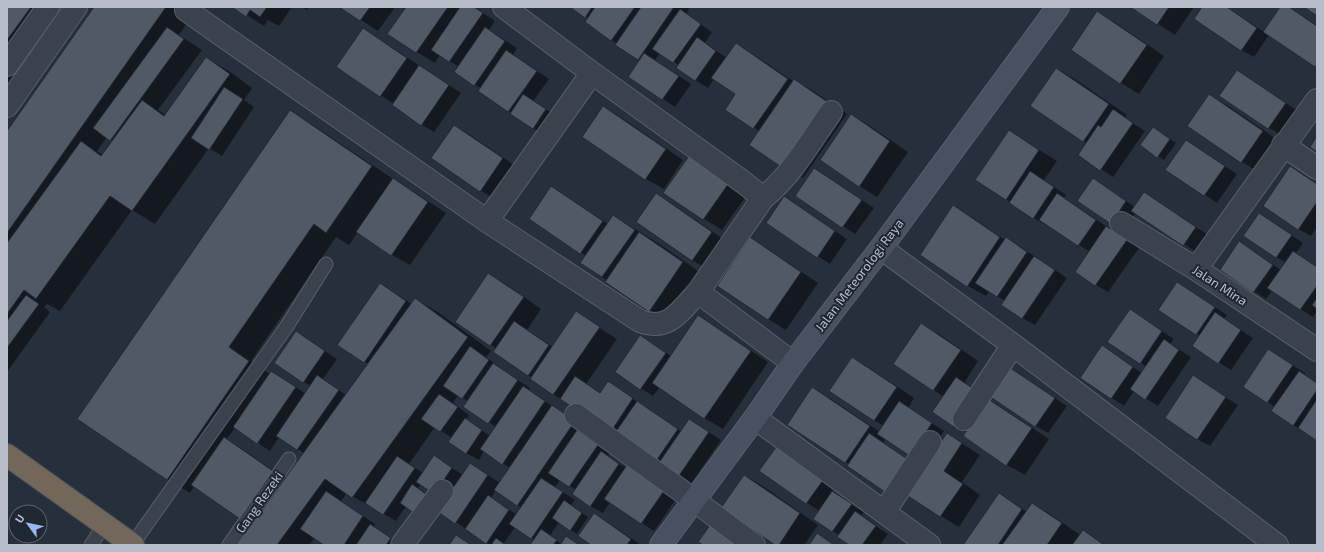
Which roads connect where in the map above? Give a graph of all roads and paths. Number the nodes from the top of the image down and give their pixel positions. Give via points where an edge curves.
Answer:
1 (48, 7) edge
2 (76, 7) edge
3 (504, 7) edge
4 (1058, 7) edge
5 (186, 10) dead end
6 (7, 65) edge
7 (592, 73) junction
8 (1317, 100) edge
9 (7, 106) edge
10 (831, 112) dead end
11 (1284, 145) junction
12 (1317, 168) edge
13 (763, 198) junction
14 (487, 221) junction
15 (1121, 223) dead end
16 (880, 248) junction
17 (326, 264) dead end
18 (1196, 269) junction
19 (698, 292) junction
20 (1013, 345) junction
21 (1317, 350) edge
22 (792, 363) junction
23 (576, 415) dead end
24 (755, 418) junction
25 (964, 419) dead end
26 (930, 442) dead end
27 (7, 455) edge
28 (289, 460) dead end
29 (442, 491) dead end
30 (694, 500) junction
31 (884, 511) junction
32 (104, 525) junction
33 (91, 545) edge
34 (132, 545) edge
35 (229, 545) edge
36 (402, 545) edge
37 (661, 545) edge
38 (754, 545) edge
39 (930, 545) edge
40 (1277, 545) edge

1 - 6 street
2 - 9 street
3 - 7 street
4 - 16 main road, Jalan Meteorologi Raya
5 - 14 street
7 - 13 street
7 - 14 street
8 - 11 street
10 - 13 street via 789,173
11 - 12 street
11 - 18 street
13 - 19 street
14 - 19 street via 649,325 672,320
15 - 18 street, Jalan Mina
16 - 20 street
16 - 22 main road, Jalan Meteorologi Raya
17 - 34 lane via 287,326
18 - 21 street, Jalan Mina
19 - 22 street
20 - 25 street
20 - 40 street
22 - 24 main road, Jalan Meteorologi Raya
23 - 30 street
24 - 30 main road, Jalan Meteorologi Raya
24 - 31 street
26 - 31 street
27 - 32 highway
28 - 35 lane, Gang Rezeki
29 - 36 street
30 - 37 main road, Jalan Meteorologi Raya
30 - 38 street
31 - 39 street
32 - 33 lane
32 - 34 highway

